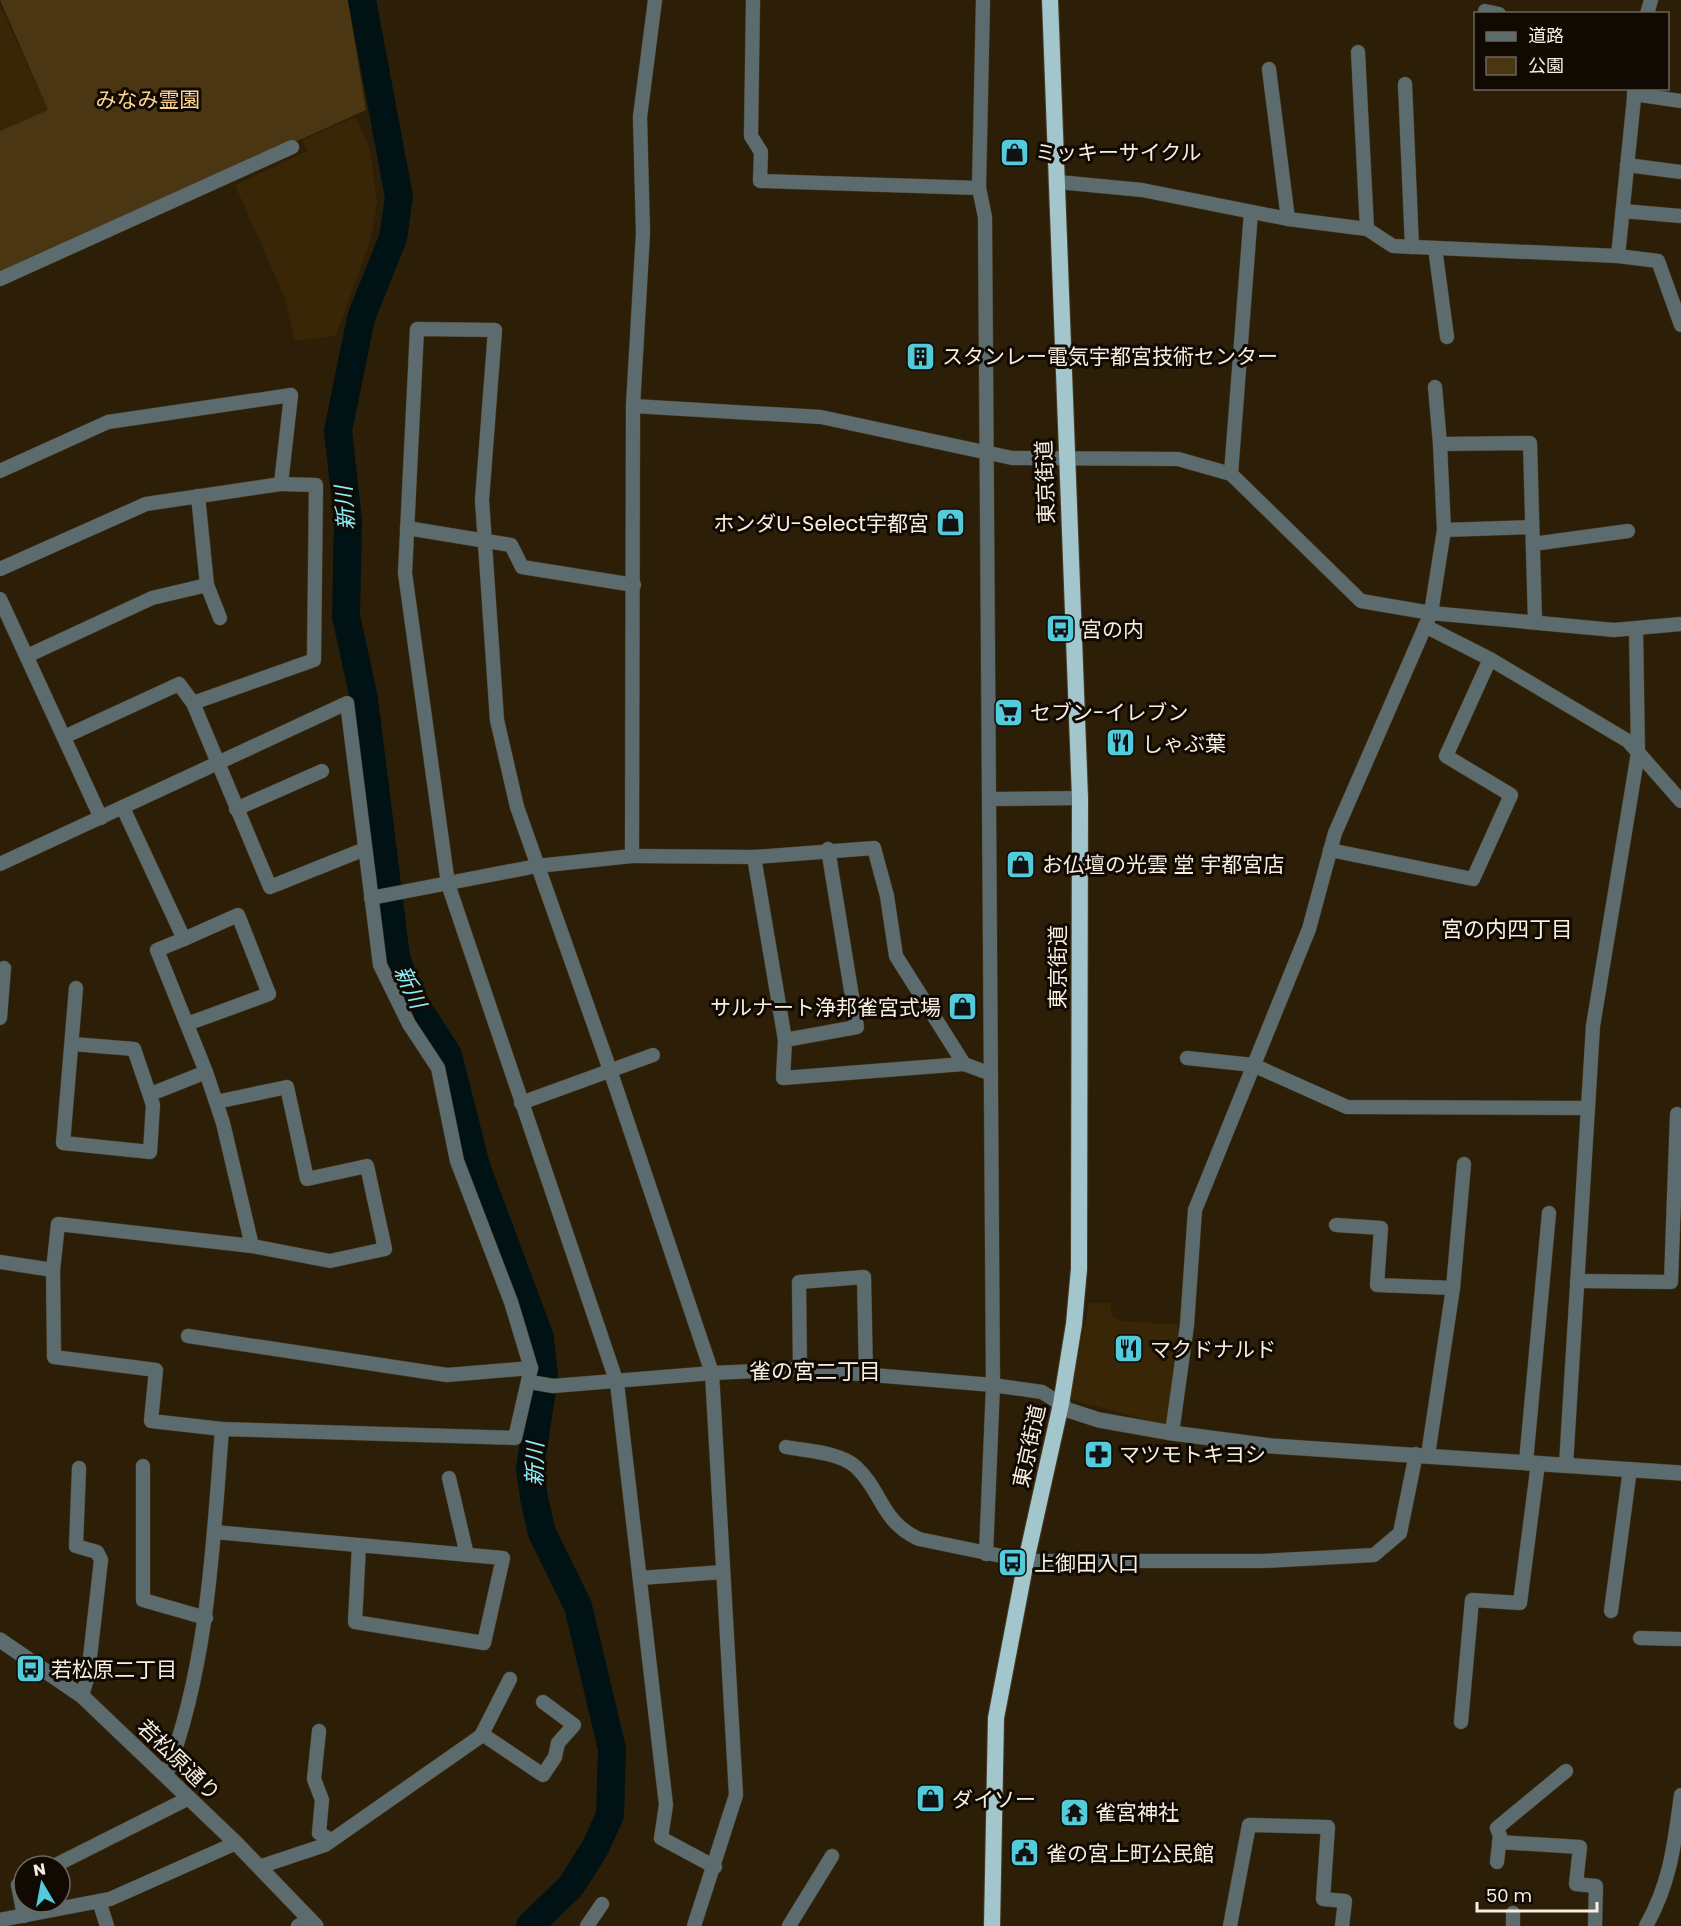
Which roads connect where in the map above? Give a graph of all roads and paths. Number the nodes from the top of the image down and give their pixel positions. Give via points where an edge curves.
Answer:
1 (655, 0) edge
2 (753, 0) edge
3 (983, 0) edge
4 (1050, 0) edge
5 (1358, 52) dead end
6 (1269, 69) dead end
7 (1405, 84) dead end
8 (1635, 91) edge
9 (1681, 101) edge
10 (292, 147) dead end
11 (1627, 165) junction
12 (1681, 172) edge
13 (1058, 182) junction
14 (979, 188) junction
15 (1623, 211) junction
16 (1251, 212) junction
17 (1681, 216) edge
18 (1288, 219) junction
19 (1367, 229) junction
20 (1413, 247) junction
21 (1435, 248) junction
22 (1618, 256) junction
23 (0, 279) edge
24 (1675, 290) edge
25 (1681, 325) edge
26 (1447, 337) dead end
27 (1435, 387) dead end
28 (633, 406) junction
29 (1440, 444) junction
30 (987, 452) junction
31 (1066, 460) junction
32 (0, 471) edge
33 (1231, 474) junction
34 (281, 484) junction
35 (198, 495) junction
36 (1532, 527) junction
37 (407, 528) junction
38 (1444, 530) junction
39 (1628, 531) dead end
40 (484, 539) junction
41 (1533, 544) junction
42 (0, 569) edge
43 (207, 585) junction
44 (634, 585) junction
45 (0, 599) edge
46 (1431, 613) junction
47 (220, 618) dead end
48 (1535, 622) junction
49 (1681, 624) edge
50 (1425, 626) junction
51 (1636, 629) junction
52 (27, 656) junction
53 (1490, 659) junction
54 (193, 703) junction
55 (64, 737) junction
56 (1638, 753) junction
57 (216, 763) junction
58 (322, 771) dead end
59 (1080, 798) junction
60 (989, 799) junction
61 (1681, 801) edge
62 (123, 808) junction
63 (236, 809) junction
64 (101, 818) junction
65 (365, 849) junction
66 (828, 849) junction
67 (1330, 850) junction
68 (632, 856) junction
69 (754, 857) junction
70 (0, 864) edge
71 (537, 866) junction
72 (448, 884) junction
73 (375, 897) junction
74 (184, 939) junction
75 (4, 968) dead end
76 (75, 988) dead end
77 (0, 1018) edge
78 (187, 1024) junction
79 (785, 1040) junction
80 (73, 1044) junction
81 (653, 1055) dead end
82 (1187, 1058) dead end
83 (964, 1064) junction
84 (1254, 1065) junction
85 (610, 1070) junction
86 (206, 1072) junction
87 (991, 1074) junction
88 (151, 1094) junction
89 (216, 1102) junction
90 (521, 1103) junction
91 (1588, 1108) junction
92 (1677, 1114) dead end
93 (1464, 1164) dead end
94 (1549, 1213) dead end
95 (1336, 1225) dead end
96 (252, 1246) junction
97 (0, 1262) edge
98 (53, 1270) junction
99 (1577, 1281) junction
100 (1453, 1288) junction
101 (188, 1336) dead end
102 (801, 1369) junction
103 (712, 1373) junction
104 (866, 1375) junction
105 (533, 1378) junction
106 (617, 1383) junction
107 (993, 1385) junction
108 (1061, 1404) junction
109 (222, 1429) junction
110 (1172, 1433) junction
111 (786, 1447) dead end
112 (1422, 1455) junction
113 (1532, 1462) junction
114 (1566, 1465) junction
115 (144, 1466) dead end
116 (79, 1468) dead end
117 (1630, 1469) junction
118 (1681, 1473) edge
119 (449, 1478) dead end
120 (214, 1532) junction
121 (359, 1545) junction
122 (986, 1554) junction
123 (467, 1555) junction
124 (1026, 1561) junction
125 (723, 1572) junction
126 (640, 1578) junction
127 (1611, 1611) dead end
128 (206, 1618) junction
129 (1640, 1638) dead end
130 (1681, 1639) edge
131 (0, 1640) edge
132 (510, 1679) dead end
133 (82, 1696) junction
134 (543, 1702) dead end
135 (1461, 1722) dead end
136 (319, 1731) dead end
137 (482, 1734) junction
138 (1566, 1771) dead end
139 (166, 1776) junction
140 (1681, 1795) edge
141 (189, 1798) junction
142 (1679, 1820) edge
143 (331, 1840) junction
144 (1499, 1842) junction
145 (236, 1843) junction
146 (832, 1856) dead end
147 (72, 1857) edge
148 (1497, 1862) dead end
149 (259, 1867) junction
150 (715, 1867) junction
151 (99, 1901) junction
152 (602, 1904) dead end
153 (24, 1916) joint
154 (0, 1920) edge
155 (308, 1924) edge
156 (107, 1926) edge
157 (587, 1926) edge
158 (694, 1926) edge
159 (789, 1926) edge
160 (992, 1926) edge
161 (1230, 1926) edge
162 (1342, 1926) edge
163 (1595, 1926) edge
164 (1646, 1926) edge

1 - 28 street via 640,117 643,233
2 - 14 street via 751,136 760,152 760,181
3 - 14 street
4 - 13 highway, 東京街道
5 - 19 street
6 - 18 street
7 - 20 street
8 - 9 street
8 - 11 street
10 - 23 street
11 - 12 street
11 - 15 street
13 - 16 street via 1142,190
13 - 31 highway, 東京街道
14 - 30 street via 985,218
15 - 17 street
15 - 22 street
16 - 18 street
16 - 33 street
18 - 19 street
19 - 20 street via 1394,246
20 - 21 street
21 - 22 street
21 - 26 street
22 - 24 street via 1658,261
24 - 25 street
27 - 29 street
28 - 30 street via 821,417
28 - 44 street
29 - 36 street via 1530,443
29 - 38 street
30 - 31 street via 1012,458
30 - 60 street
31 - 33 street via 1178,459
31 - 59 highway, 東京街道
32 - 34 street via 108,422 291,395
33 - 46 street via 1361,602
34 - 35 street
34 - 54 street via 316,485 314,660
35 - 42 street via 146,504
35 - 43 street
36 - 38 street
36 - 41 street
37 - 40 street
37 - 40 street via 417,329 495,330 482,500
37 - 72 street via 405,573
38 - 46 street
39 - 41 street
40 - 44 street via 511,545 522,567
40 - 71 street via 497,720 517,807
41 - 48 street
43 - 47 street
43 - 52 street via 152,598
44 - 68 street
45 - 52 street
46 - 48 street
46 - 50 street
48 - 51 street
49 - 51 street
50 - 53 street
50 - 67 street
51 - 56 street
52 - 55 street
53 - 56 street via 1628,741
53 - 67 street via 1446,756 1510,795 1473,879
54 - 55 street via 179,684
54 - 57 street
55 - 64 street
56 - 61 street
56 - 91 street via 1593,1026
57 - 62 street
57 - 63 street
57 - 65 street via 347,703
58 - 63 street
59 - 60 street
59 - 108 highway, 東京街道 via 1079,1269
60 - 87 street
62 - 64 street
62 - 74 street
63 - 65 street via 270,887
64 - 70 street
65 - 73 street
66 - 69 street
66 - 79 street via 857,1027
66 - 83 street via 874,848 897,956
67 - 84 street via 1309,928
68 - 69 street
68 - 71 street
69 - 79 street
71 - 72 street
71 - 85 street
72 - 73 street
72 - 90 street
73 - 105 street via 380,965 409,1024 438,1068 457,1161 510,1302
74 - 78 street via 157,950
74 - 78 street via 238,915 268,994
75 - 77 street
76 - 80 street
78 - 86 street
79 - 83 street via 783,1078
80 - 88 street via 134,1049
80 - 88 street via 63,1143 150,1152
81 - 85 street
82 - 84 street
83 - 87 street
84 - 91 street via 1347,1107
84 - 110 street via 1195,1210 1187,1326
85 - 90 street
85 - 103 street
86 - 88 street
86 - 89 street
87 - 107 street
89 - 96 street
89 - 96 street via 286,1087 307,1179 367,1166 386,1249 330,1261
90 - 106 street
91 - 99 street
92 - 99 street via 1671,1282
93 - 100 street
94 - 113 street
95 - 100 street via 1381,1228 1377,1285
96 - 98 street via 58,1224
97 - 98 street
98 - 109 street via 54,1357 156,1370 151,1421
99 - 114 street
100 - 112 street
101 - 105 street via 447,1375
102 - 103 street
102 - 104 street
102 - 104 street via 799,1282 864,1277
103 - 106 street
103 - 125 street
104 - 107 street
105 - 106 street via 553,1386
105 - 109 street via 516,1438
106 - 126 street
107 - 108 street via 1042,1392
107 - 122 street
108 - 110 street via 1099,1420
108 - 124 highway, 東京街道
109 - 120 street
110 - 112 street via 1272,1446
111 - 122 street via 841,1459 856,1467 905,1533
112 - 113 street
112 - 124 street via 1400,1533 1374,1555 1263,1562
113 - 114 street
113 - 135 street via 1520,1603 1472,1599
114 - 117 street
115 - 128 street via 143,1600
116 - 133 street via 76,1546 97,1552 100,1560 88,1675
117 - 118 street
117 - 127 street
119 - 123 street
120 - 121 street
120 - 128 street
121 - 123 street
121 - 123 street via 355,1622 484,1643 503,1558
122 - 124 street
124 - 160 highway, 東京街道 via 996,1718
125 - 126 street
125 - 150 street via 736,1794
126 - 150 street via 666,1805 661,1838
128 - 139 street via 182,1736
129 - 130 street
131 - 133 street, 若松原通り
132 - 137 street
133 - 139 street, 若松原通り
134 - 137 street via 574,1725 558,1743 555,1757 543,1776
136 - 143 street via 314,1779 322,1800 319,1833
137 - 143 street
138 - 144 street via 1497,1828
139 - 141 street, 若松原通り
140 - 142 street
141 - 145 street, 若松原通り
141 - 147 street
142 - 164 street via 1661,1898
143 - 149 street
144 - 148 street
144 - 163 street via 1580,1847 1576,1884 1596,1886
145 - 149 street, 若松原通り
145 - 151 street
146 - 159 street
149 - 155 street, 若松原通り
150 - 158 street
151 - 153 street
151 - 156 street
152 - 157 street
153 - 154 street
161 - 162 street via 1249,1825 1328,1827 1323,1899 1345,1900

